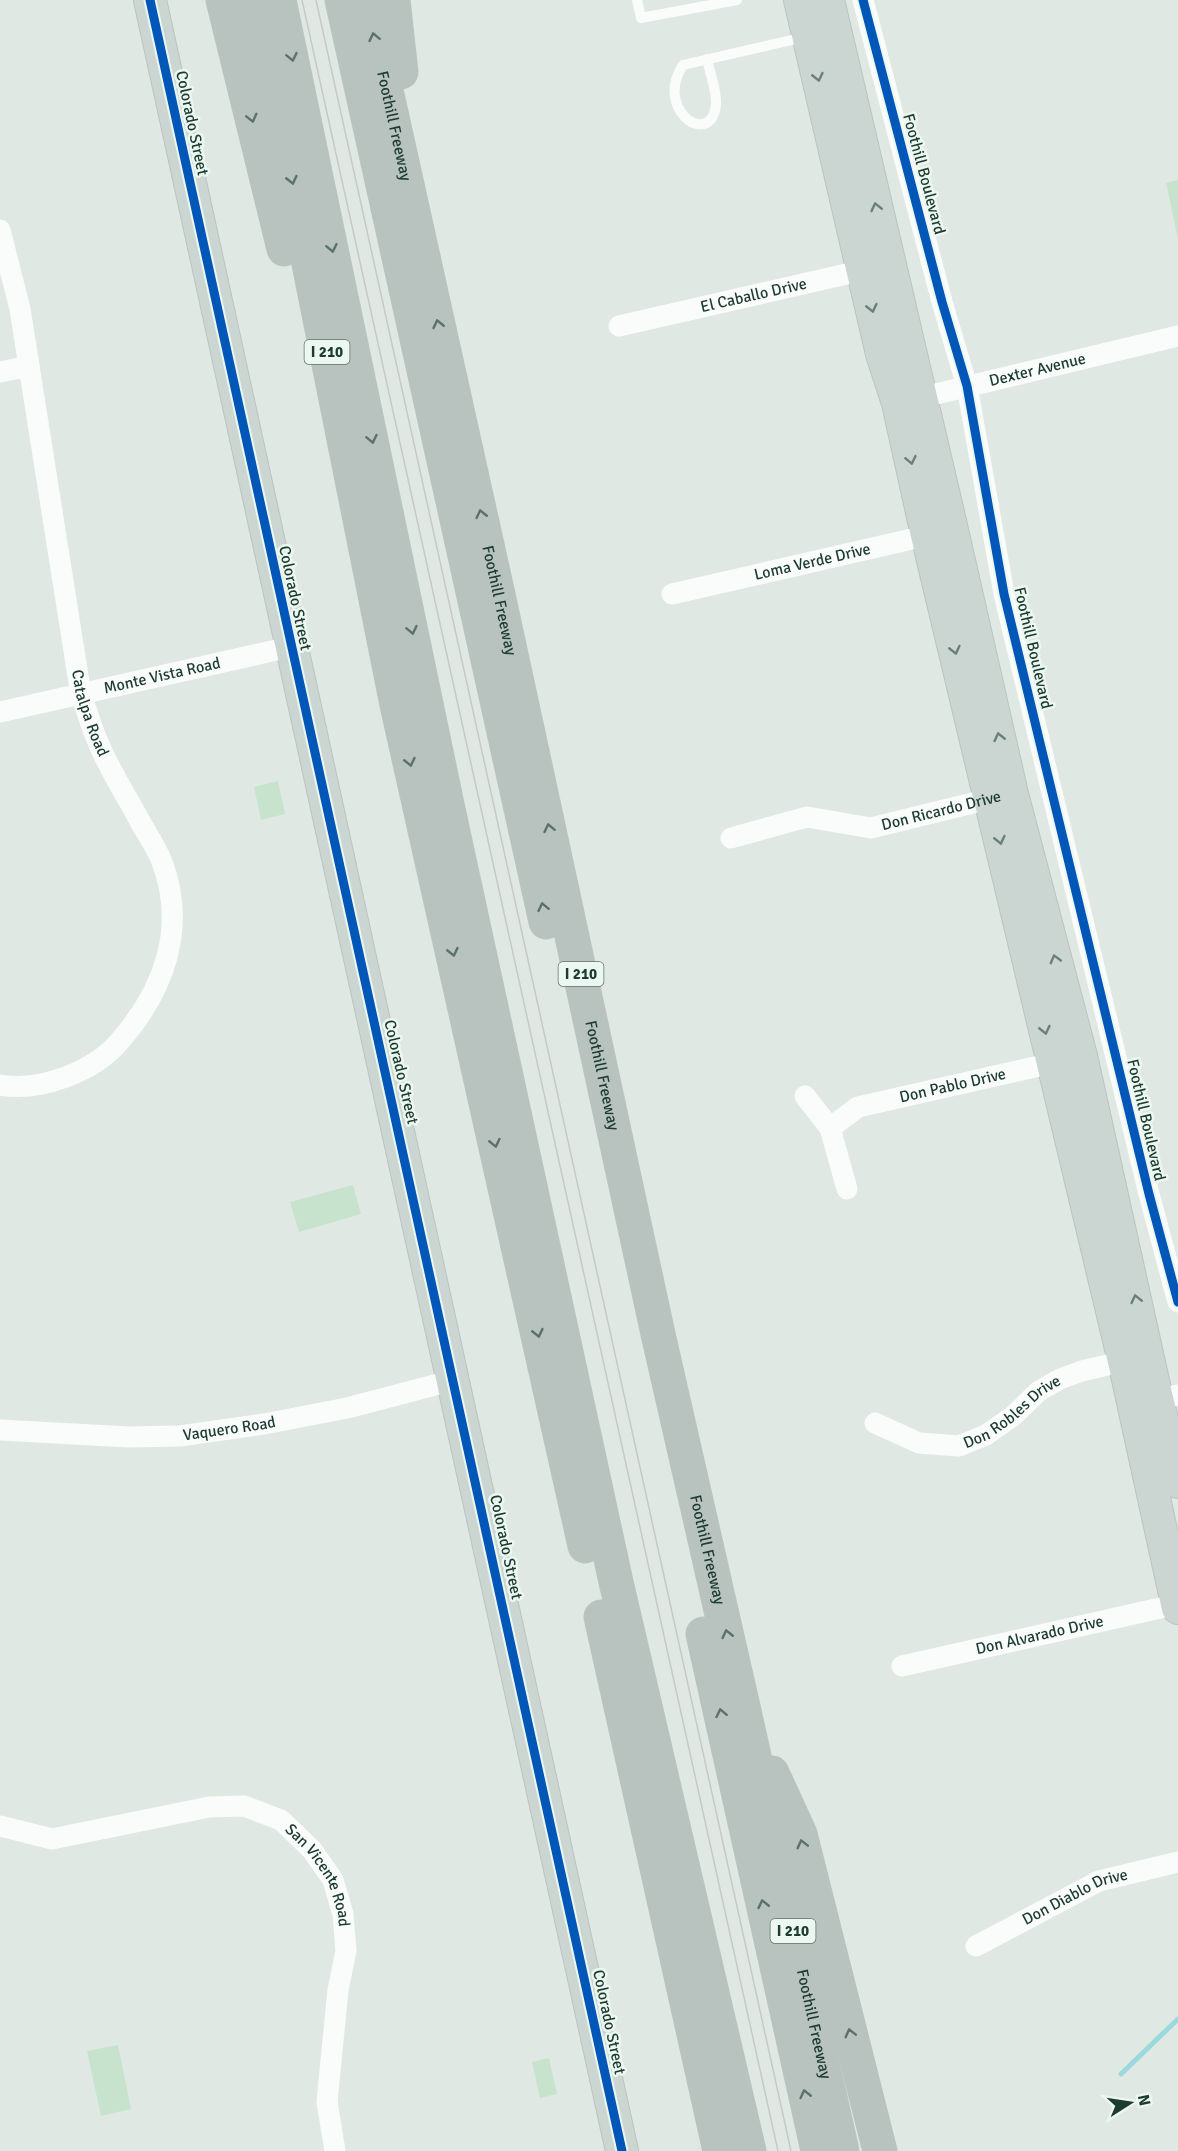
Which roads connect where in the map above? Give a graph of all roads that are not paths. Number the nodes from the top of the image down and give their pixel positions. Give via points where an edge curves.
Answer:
1 (150, 0) edge
2 (223, 0) edge
3 (252, 0) edge
4 (279, 0) edge
5 (342, 0) edge
6 (366, 0) edge
7 (393, 0) edge
8 (637, 0) edge
9 (737, 0) edge
10 (800, 0) edge
11 (828, 0) edge
12 (863, 0) edge
13 (718, 2) edge
14 (808, 36) junction
15 (707, 59) junction
16 (0, 230) edge
17 (418, 237) junction
18 (876, 267) junction
19 (619, 326) dead end
20 (1178, 336) edge
21 (29, 366) junction
22 (0, 372) edge
23 (967, 386) junction
24 (909, 401) junction
25 (940, 532) junction
26 (672, 594) dead end
27 (290, 647) junction
28 (81, 695) junction
29 (397, 705) junction
30 (0, 712) edge
31 (1001, 796) junction
32 (731, 838) dead end
33 (1067, 1060) junction
34 (0, 1085) edge
35 (805, 1096) dead end
36 (830, 1128) junction
37 (847, 1189) dead end
38 (1178, 1302) edge
39 (1136, 1358) junction
40 (454, 1380) junction
41 (1156, 1400) edge
42 (875, 1424) dead end
43 (0, 1430) edge
44 (1178, 1482) edge
45 (1178, 1605) edge
46 (902, 1666) dead end
47 (744, 1711) junction
48 (0, 1826) edge
49 (1178, 1862) edge
50 (976, 1946) dead end
51 (335, 2151) edge
52 (622, 2151) edge
53 (720, 2151) edge
54 (749, 2151) edge
55 (818, 2151) edge
56 (842, 2151) edge
57 (880, 2151) edge

1 - 27 main road, Colorado Street
2 -> 29 highway
3 -> 29 highway, I 210 via 294,189
4 -> 54 highway via 448,809 616,1582
55 -> 5 highway
17 -> 6 highway, Foothill Freeway / I 210
7 - 17 highway
8 - 13 lane via 641,18
9 - 13 lane
10 - 14 main road
18 -> 11 main road
12 - 23 street, Foothill Boulevard
14 - 15 lane
14 -> 18 main road
15 - 15 lane via 683,65 674,88 681,114 702,124 710,120 715,110
16 - 21 street, Catalpa Road via 20,309
47 -> 17 highway, Foothill Freeway / I 210
18 - 19 street, El Caballo Drive
18 - 24 main road via 882,354
20 - 23 street, Dexter Avenue
21 - 22 street
21 - 28 street, Catalpa Road
23 - 24 street, Dexter Avenue
23 - 38 street, Foothill Boulevard via 1007,605
24 - 25 main road
25 - 26 street, Loma Verde Drive
25 - 31 main road
27 - 28 street, Monte Vista Road
27 - 40 main road, Colorado Street
28 - 30 street, Monte Vista Road
28 - 34 street, Catalpa Road via 98,742 162,862 172,902 171,946 159,986 137,1022 109,1054 76,1074 39,1084
29 -> 53 highway, I 210
31 - 32 street, Don Ricardo Drive via 871,828 807,817
31 - 33 main road
33 - 36 street, Don Pablo Drive via 858,1107
33 - 39 main road
35 - 36 street
36 - 37 street
39 - 41 main road
39 - 42 street, Don Robles Drive via 1060,1379 1039,1391 986,1435 960,1446 919,1443
40 - 43 street, Vaquero Road via 347,1408 180,1436
40 - 52 main road, Colorado Street
41 - 44 main road
41 - 45 main road
45 - 46 street, Don Alvarado Drive
47 - 56 highway, Foothill Freeway / I 210
57 -> 47 highway via 800,1834
48 - 51 street, San Vicente Road via 52,1839 209,1807 244,1806 281,1820 312,1850 333,1880 343,1914 346,1951 338,1990 327,2102
49 - 50 street, Don Diablo Drive via 1099,1881

